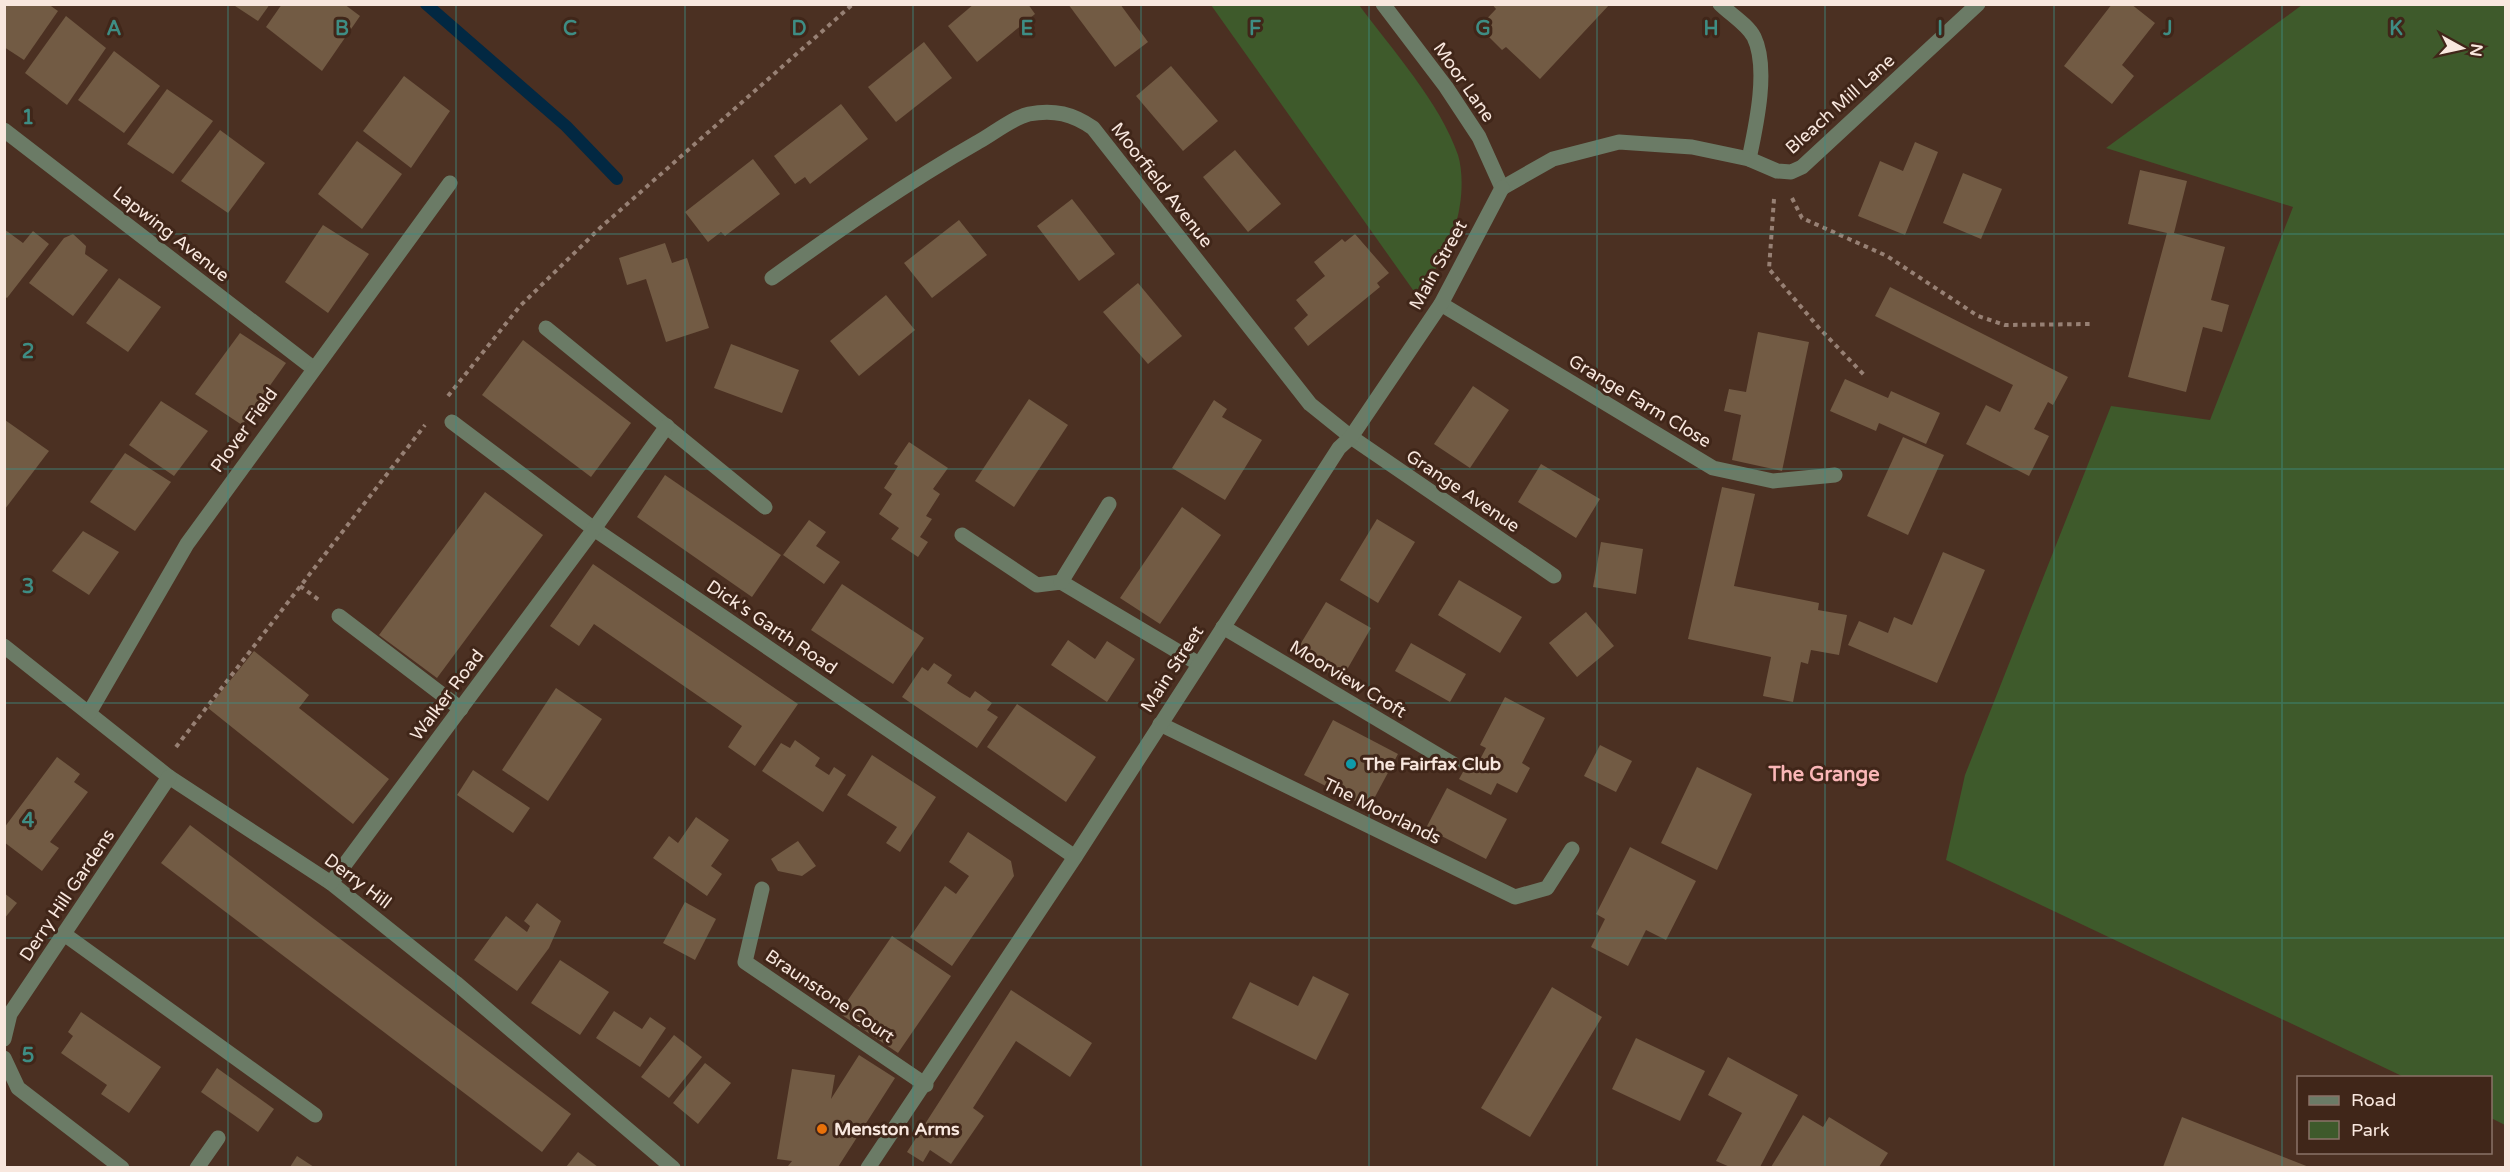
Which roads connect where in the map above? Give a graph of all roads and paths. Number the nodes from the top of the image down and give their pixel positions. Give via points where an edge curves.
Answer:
1 (853, 4) edge
2 (1383, 4) edge
3 (1720, 4) edge
4 (1978, 4) edge
5 (4, 130) edge
6 (1749, 159) junction
7 (1777, 171) junction
8 (450, 183) dead end
9 (1502, 188) junction
10 (772, 278) dead end
11 (1441, 304) junction
12 (2090, 324) dead end
13 (546, 328) dead end
14 (313, 368) junction
15 (1865, 376) dead end
16 (441, 405) dead end
17 (452, 422) dead end
18 (427, 423) dead end
19 (667, 426) junction
20 (1351, 437) junction
21 (1835, 475) dead end
22 (1109, 504) dead end
23 (765, 507) dead end
24 (594, 529) junction
25 (962, 535) dead end
26 (1554, 576) dead end
27 (1061, 582) junction
28 (339, 615) dead end
29 (1223, 627) junction
30 (4, 646) edge
31 (1198, 664) junction
32 (461, 709) junction
33 (89, 713) junction
34 (1160, 724) junction
35 (1453, 764) dead end
36 (157, 766) junction
37 (169, 777) junction
38 (1572, 849) dead end
39 (1075, 857) junction
40 (331, 884) junction
41 (762, 889) dead end
42 (64, 934) junction
43 (4, 1039) edge
44 (4, 1058) edge
45 (926, 1085) junction
46 (315, 1115) dead end
47 (218, 1138) dead end
48 (122, 1167) edge
49 (197, 1167) edge
50 (673, 1167) edge
51 (868, 1167) edge

1 - 16 path via 667,166 520,306
2 - 9 street, Moor Lane via 1479,137
3 - 6 street via 1753,36 1759,57 1759,103
4 - 7 street, Bleach Mill Lane via 1802,167 1791,172
5 - 14 street, Lapwing Avenue
6 - 7 street, Bleach Mill Lane
6 - 9 street, Bleach Mill Lane via 1692,147 1619,142 1553,159
7 - 12 path via 1802,218 1887,256 1978,316 2005,325
7 - 15 path via 1769,269
8 - 14 street, Plover Field
9 - 11 street, Main Street
10 - 20 street, Moorfield Avenue via 886,199 1026,114 1052,111 1077,117 1093,128 1310,404
11 - 20 street, Main Street
11 - 21 street, Grange Farm Close via 1713,468 1773,481
13 - 19 street
14 - 33 street, Plover Field via 187,544
17 - 24 street, Dick's Garth Road
18 - 36 path via 185,737
19 - 23 street
19 - 24 street, Walker Road
20 - 26 street, Grange Avenue
20 - 29 street, Main Street via 1339,448
22 - 27 street
24 - 32 street, Walker Road
24 - 39 street, Dick's Garth Road
25 - 27 street via 1036,585
27 - 31 street
28 - 32 street
29 - 31 street, Main Street
29 - 35 street, Moorview Croft
30 - 33 street, Derry Hill
31 - 34 street, Main Street
32 - 40 street, Walker Road
33 - 36 street, Derry Hill
34 - 38 street, The Moorlands via 1515,897 1547,888
34 - 39 street, Main Street
36 - 37 street, Derry Hill
37 - 40 street, Derry Hill
37 - 42 street, Derry Hill Gardens
39 - 45 street, Main Street
40 - 50 street, Derry Hill via 456,983
41 - 45 street, Braunstone Court via 745,962
42 - 43 street, Derry Hill Gardens via 10,1014
42 - 46 street
44 - 48 street via 18,1088
45 - 51 street, Main Street
47 - 49 street

